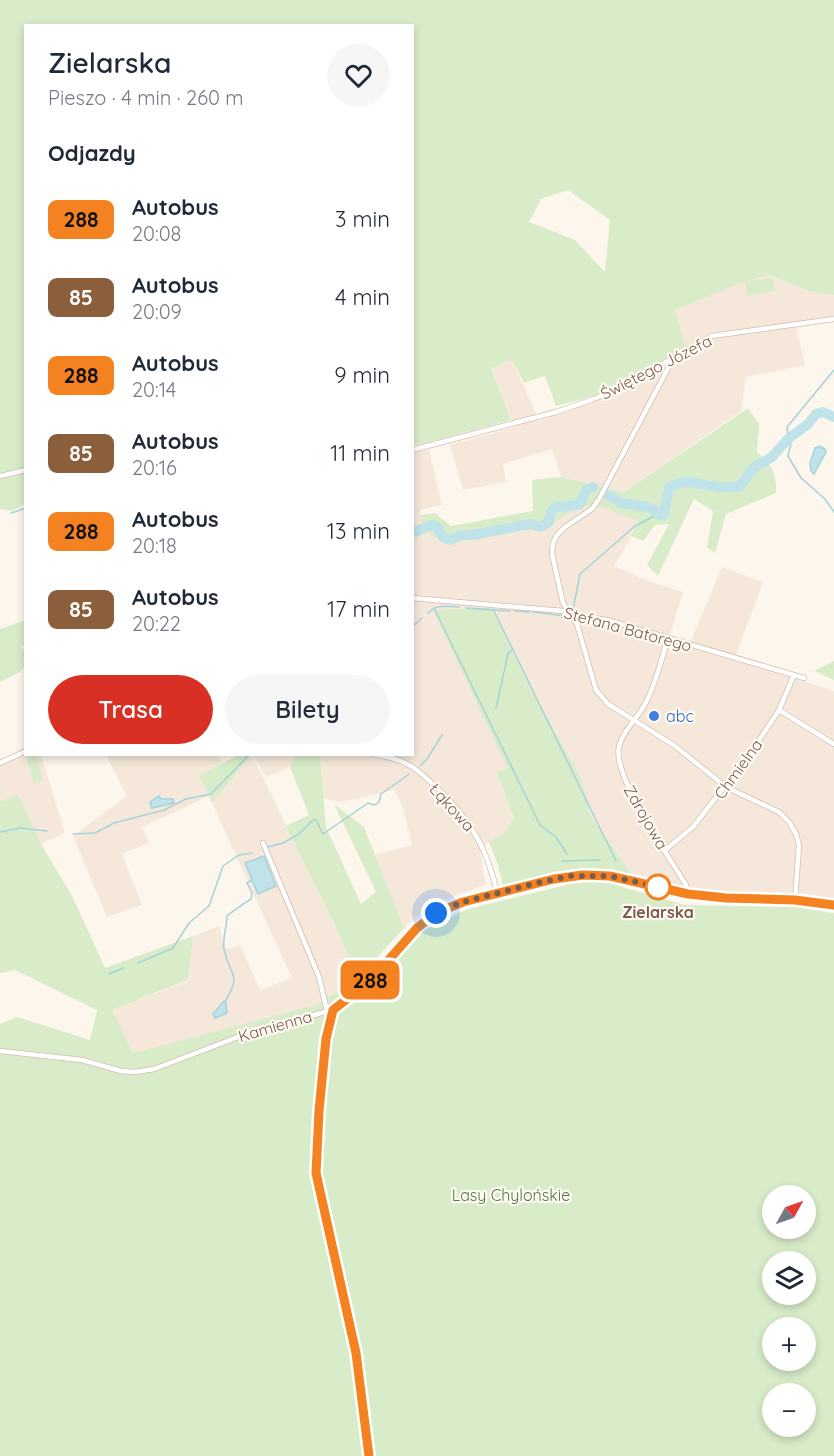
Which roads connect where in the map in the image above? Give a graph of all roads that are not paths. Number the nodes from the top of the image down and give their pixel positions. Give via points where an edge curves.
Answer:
1 (834, 319) edge
2 (673, 359) junction
3 (414, 449) edge
4 (24, 470) edge
5 (0, 476) edge
6 (414, 598) edge
7 (570, 615) junction
8 (668, 639) junction
9 (794, 675) junction
10 (804, 678) dead end
11 (779, 710) junction
12 (635, 720) junction
13 (834, 744) edge
14 (24, 752) edge
15 (379, 756) edge
16 (0, 763) edge
17 (726, 787) junction
18 (263, 843) dead end
19 (665, 850) junction
20 (497, 893) junction
21 (688, 894) junction
22 (795, 900) junction
23 (834, 905) edge
24 (330, 1011) junction
25 (0, 1051) edge
26 (369, 1456) edge

1 - 2 street, Świętego Józefa via 712,336
2 - 3 street, Świętego Józefa via 591,400
2 - 7 street via 592,509 565,526 553,543 563,603
4 - 5 street
6 - 7 street, Stefana Batorego via 539,608
7 - 8 street, Stefana Batorego via 607,620
7 - 12 street via 577,624 596,690 608,704
8 - 9 street, Stefana Batorego
8 - 12 street, Zdrojowa via 653,685
9 - 10 street, Stefana Batorego
9 - 11 street, Chmielna
11 - 13 street
11 - 17 street, Chmielna
12 - 17 street
12 - 19 street, Zdrojowa via 622,737 621,770
14 - 16 street
15 - 20 street, Łąkowa via 408,764 461,814 482,845
17 - 19 street, Chmielna via 693,827
17 - 22 street via 779,812 789,822 799,845
18 - 24 street
19 - 21 street, Zdrojowa
20 - 21 street, Kamienna via 562,877 593,875 634,880
20 - 24 street, Kamienna via 444,909 429,918 369,982
21 - 22 street, Kamienna
22 - 23 street, Kamienna
24 - 25 street, Kamienna via 256,1030 154,1069 135,1072 82,1060
24 - 26 street via 316,1173 356,1353

